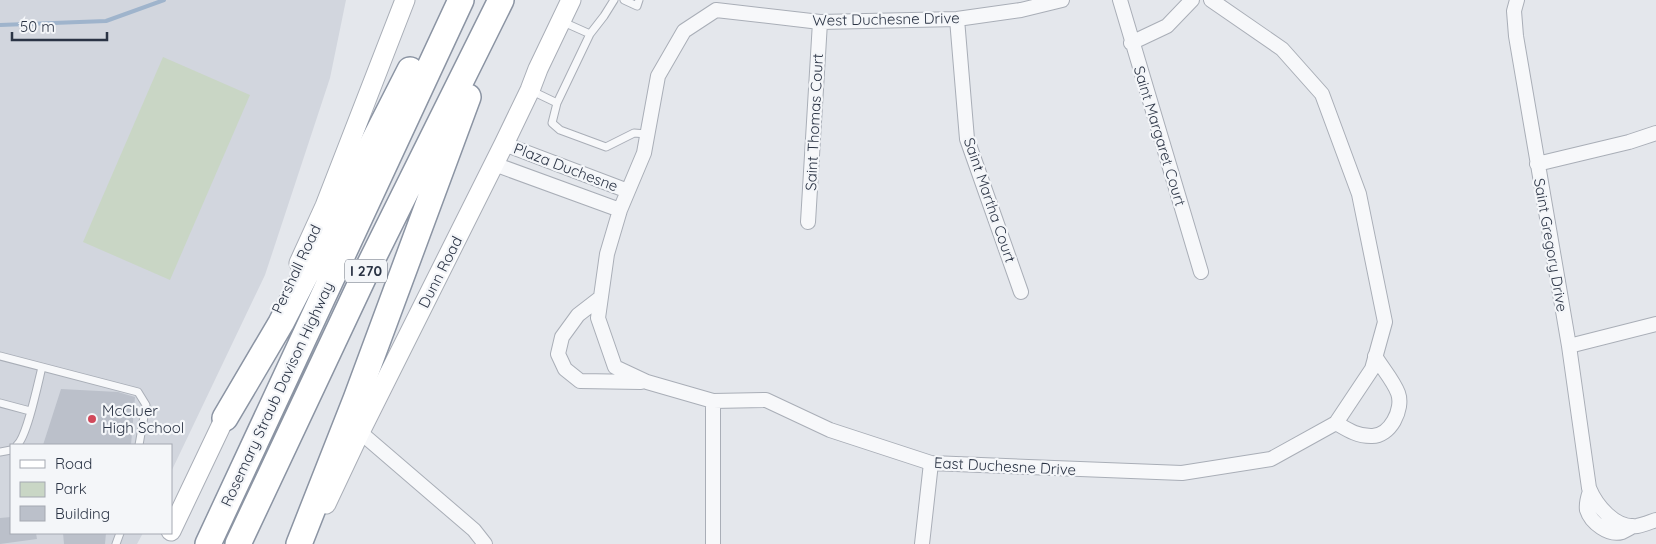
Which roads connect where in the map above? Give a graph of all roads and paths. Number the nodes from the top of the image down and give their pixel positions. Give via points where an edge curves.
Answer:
1 (405, 0) edge
2 (456, 0) edge
3 (461, 0) edge
4 (502, 0) edge
5 (571, 0) edge
6 (614, 0) edge
7 (624, 0) edge
8 (639, 0) edge
9 (1062, 0) edge
10 (1120, 0) edge
11 (1192, 0) edge
12 (1211, 0) edge
13 (1517, 0) edge
14 (957, 18) junction
15 (561, 21) junction
16 (820, 22) junction
17 (590, 34) junction
18 (1132, 43) junction
19 (530, 90) junction
20 (557, 103) junction
21 (1656, 133) edge
22 (648, 134) junction
23 (504, 144) junction
24 (494, 164) junction
25 (1537, 164) junction
26 (628, 191) junction
27 (620, 210) junction
28 (808, 222) dead end
29 (1201, 272) dead end
30 (1021, 292) dead end
31 (600, 298) junction
32 (1656, 324) edge
33 (1569, 346) junction
34 (0, 356) edge
35 (1375, 356) junction
36 (42, 367) junction
37 (647, 382) junction
38 (713, 401) junction
39 (0, 403) edge
40 (30, 411) junction
41 (225, 418) junction
42 (1336, 423) junction
43 (360, 432) junction
44 (18, 444) edge
45 (139, 444) edge
46 (931, 463) junction
47 (1656, 520) edge
48 (172, 530) edge
49 (208, 544) edge
50 (238, 544) edge
51 (300, 544) edge
52 (308, 544) edge
53 (485, 544) edge
54 (714, 544) edge
55 (922, 544) edge

1 - 41 street, Pershall Road via 325,206
2 - 41 highway via 437,17 280,323
3 - 49 highway, Rosemary Straub Davison Highway / I 270
4 - 50 highway, Rosemary Straub Davison Highway / I 270 via 366,272
4 - 51 highway
5 - 15 street, Dunn Road
6 - 17 lane
7 - 8 lane via 636,6
9 - 14 street, West Duchesne Drive via 1021,10
10 - 18 street, Saint Margaret Court
11 - 18 street via 1166,26
12 - 35 street via 1282,49 1322,94 1359,194 1386,322
13 - 25 street, Saint Gregory Drive via 1514,11 1516,36
14 - 16 street, West Duchesne Drive
14 - 30 street, Saint Martha Court via 967,139
15 - 17 lane
15 - 19 street, Dunn Road
16 - 22 street, West Duchesne Drive via 716,10 684,31 658,76
16 - 28 street, Saint Thomas Court
17 - 20 lane
18 - 29 street, Saint Margaret Court
19 - 20 lane
19 - 23 street, Dunn Road
20 - 22 lane via 552,122 560,130 606,147 634,133
21 - 25 street
22 - 26 street via 644,153
23 - 24 street, Dunn Road
23 - 26 street, Plaza Duchesne
24 - 27 street
24 - 43 street, Dunn Road
25 - 33 street, Saint Gregory Drive
26 - 27 street
27 - 31 street via 606,254
31 - 37 street via 598,318 615,367
31 - 37 street via 578,315 562,337 558,354 565,369 580,381
32 - 33 street
33 - 47 street, Saint Gregory Drive via 1590,491 1600,508 1627,524
34 - 36 lane
35 - 42 street via 1372,369
35 - 42 street via 1398,393 1400,407 1397,418 1374,437 1357,435
36 - 40 lane
36 - 45 lane via 138,392 146,404
37 - 38 street, East Duchesne Drive
38 - 46 street, East Duchesne Drive via 766,400 830,430
38 - 54 street
39 - 40 lane
40 - 44 lane
41 - 48 street, Pershall Road
42 - 46 street, East Duchesne Drive via 1271,459 1182,473
43 - 52 street, Dunn Road
43 - 53 street via 474,530
46 - 55 street

